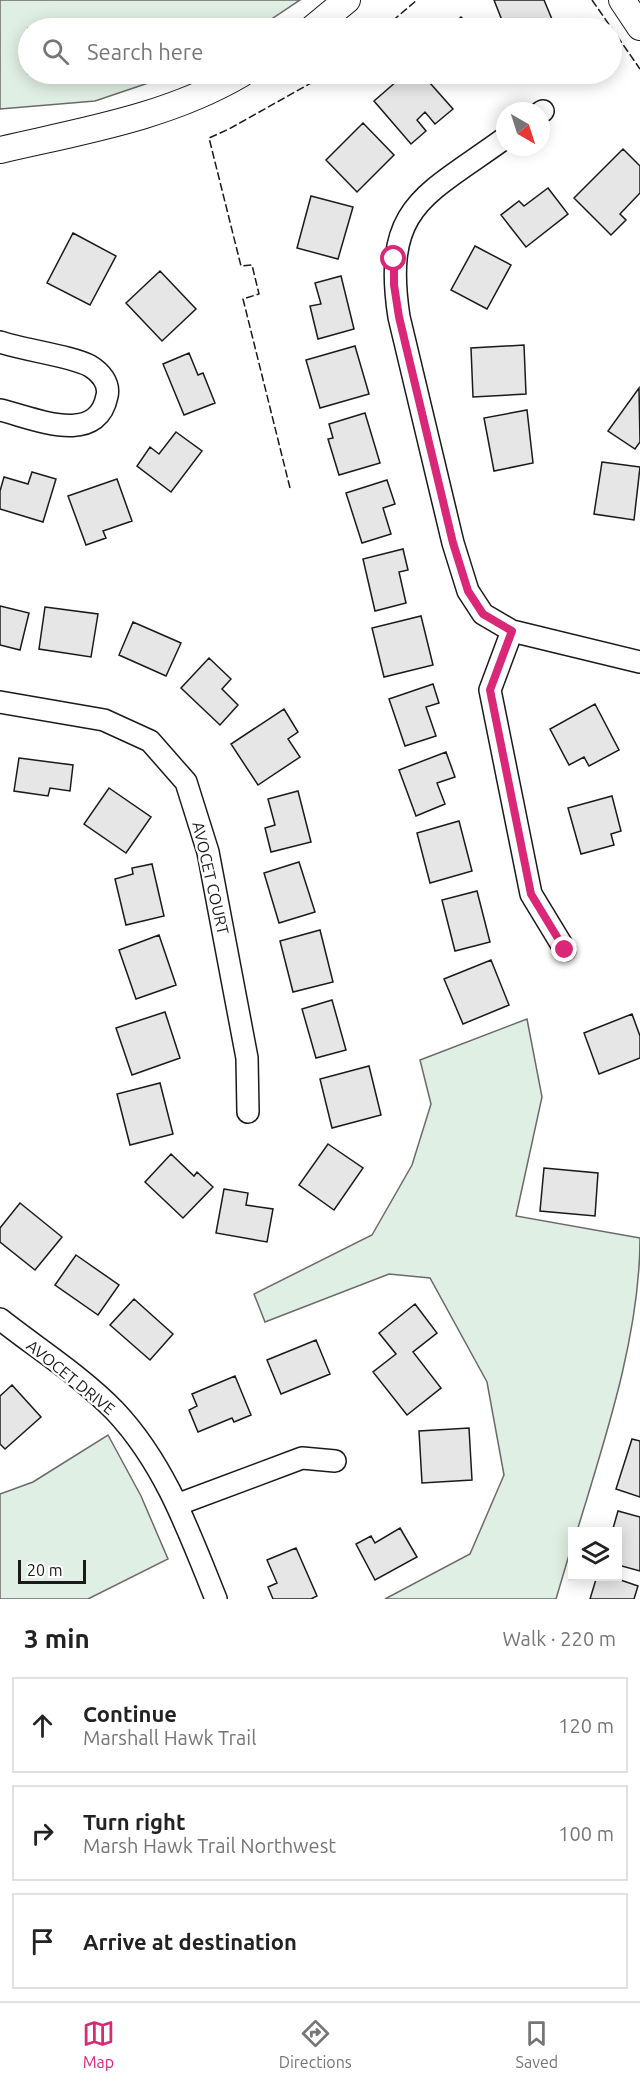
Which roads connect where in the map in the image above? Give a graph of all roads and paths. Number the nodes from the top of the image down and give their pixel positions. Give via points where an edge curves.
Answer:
1 (347, 0) edge
2 (622, 0) edge
3 (325, 18) edge
4 (640, 27) edge
5 (223, 84) edge
6 (496, 144) edge
7 (0, 150) edge
8 (9, 345) edge
9 (0, 410) edge
10 (512, 631) junction
11 (640, 662) edge
12 (0, 702) edge
13 (565, 950) dead end
14 (248, 1112) dead end
15 (0, 1320) edge
16 (335, 1461) dead end
17 (178, 1504) junction
18 (216, 1599) edge

1 - 3 street
2 - 4 street
5 - 7 street via 141,117
6 - 10 street via 423,197 410,213 400,232 394,259 394,285 450,531 468,591 483,614
8 - 9 street via 87,365 103,376 108,392 104,407 88,424 70,427
10 - 11 street
10 - 13 street via 490,690 531,894
12 - 14 street, AVOCET COURT via 104,720 150,741 186,782 208,852 247,1058
15 - 17 street, AVOCET DRIVE via 114,1411 146,1448
16 - 17 street via 302,1458
17 - 18 street, AVOCET DRIVE

